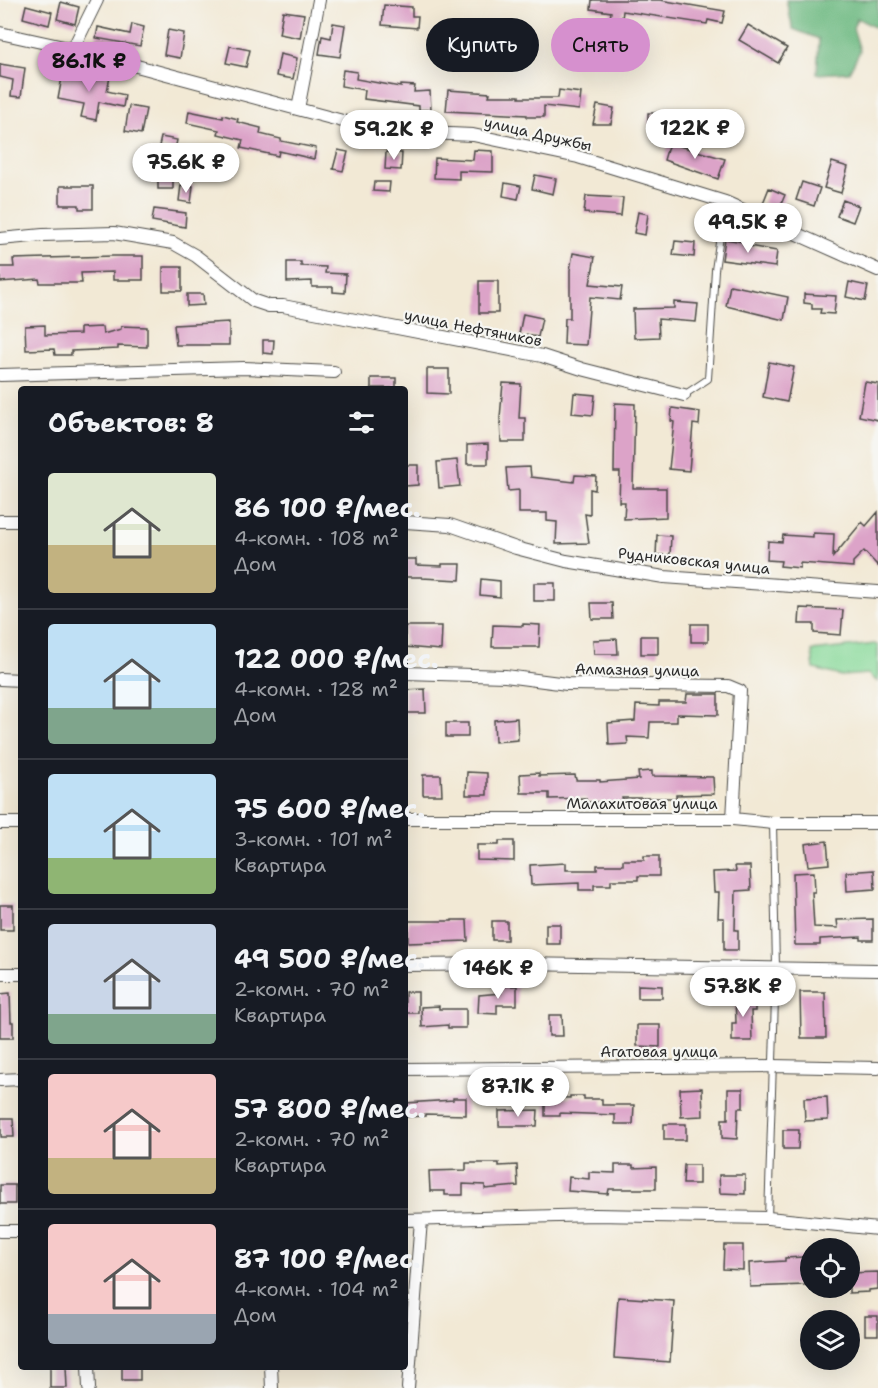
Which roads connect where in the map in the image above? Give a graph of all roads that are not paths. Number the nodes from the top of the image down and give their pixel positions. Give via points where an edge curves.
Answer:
1 (98, 0) edge
2 (319, 0) edge
3 (0, 33) edge
4 (73, 49) junction
5 (298, 109) junction
6 (725, 202) junction
7 (0, 239) edge
8 (878, 270) edge
9 (334, 372) dead end
10 (0, 375) edge
11 (684, 395) joint
12 (0, 521) edge
13 (18, 521) edge
14 (408, 522) edge
15 (878, 592) edge
16 (408, 673) edge
17 (0, 679) edge
18 (18, 680) edge
19 (408, 819) edge
20 (733, 819) junction
21 (0, 823) edge
22 (18, 823) edge
23 (773, 823) junction
24 (878, 823) edge
25 (408, 966) edge
26 (776, 967) junction
27 (878, 970) edge
28 (0, 974) edge
29 (18, 974) edge
30 (773, 1066) junction
31 (878, 1068) edge
32 (408, 1069) edge
33 (18, 1079) edge
34 (0, 1080) edge
35 (768, 1218) junction
36 (408, 1220) edge
37 (421, 1221) junction
38 (878, 1229) edge
39 (18, 1231) edge
40 (0, 1232) edge
41 (88, 1370) edge
42 (271, 1370) edge
43 (89, 1388) edge
44 (272, 1388) edge
45 (408, 1388) edge

1 - 4 street
2 - 5 street
3 - 4 street, улица Дружбы
4 - 5 street, улица Дружбы
5 - 6 street, улица Дружбы via 380,131 472,135 566,155
6 - 8 street, улица Дружбы
6 - 11 lane via 708,380
7 - 11 street, улица Нефтяников via 114,233 172,243 196,256 254,301 542,356
9 - 10 street via 244,368
12 - 13 street
14 - 15 street, Рудниковская улица via 450,525 566,561 664,577
16 - 20 street, Алмазная улица via 505,676 567,684 728,686 740,691
17 - 18 street
19 - 20 street, Малахитовая улица
20 - 23 street, Малахитовая улица
21 - 22 street
23 - 24 street, Малахитовая улица
23 - 26 lane
25 - 26 street
26 - 27 street
26 - 30 lane
28 - 29 street
30 - 31 street, Агатовая улица
30 - 32 street, Агатовая улица
30 - 35 lane
33 - 34 street
35 - 37 street via 595,1215
35 - 38 street
36 - 37 street
37 - 45 street
39 - 40 street
41 - 43 street
42 - 44 street

